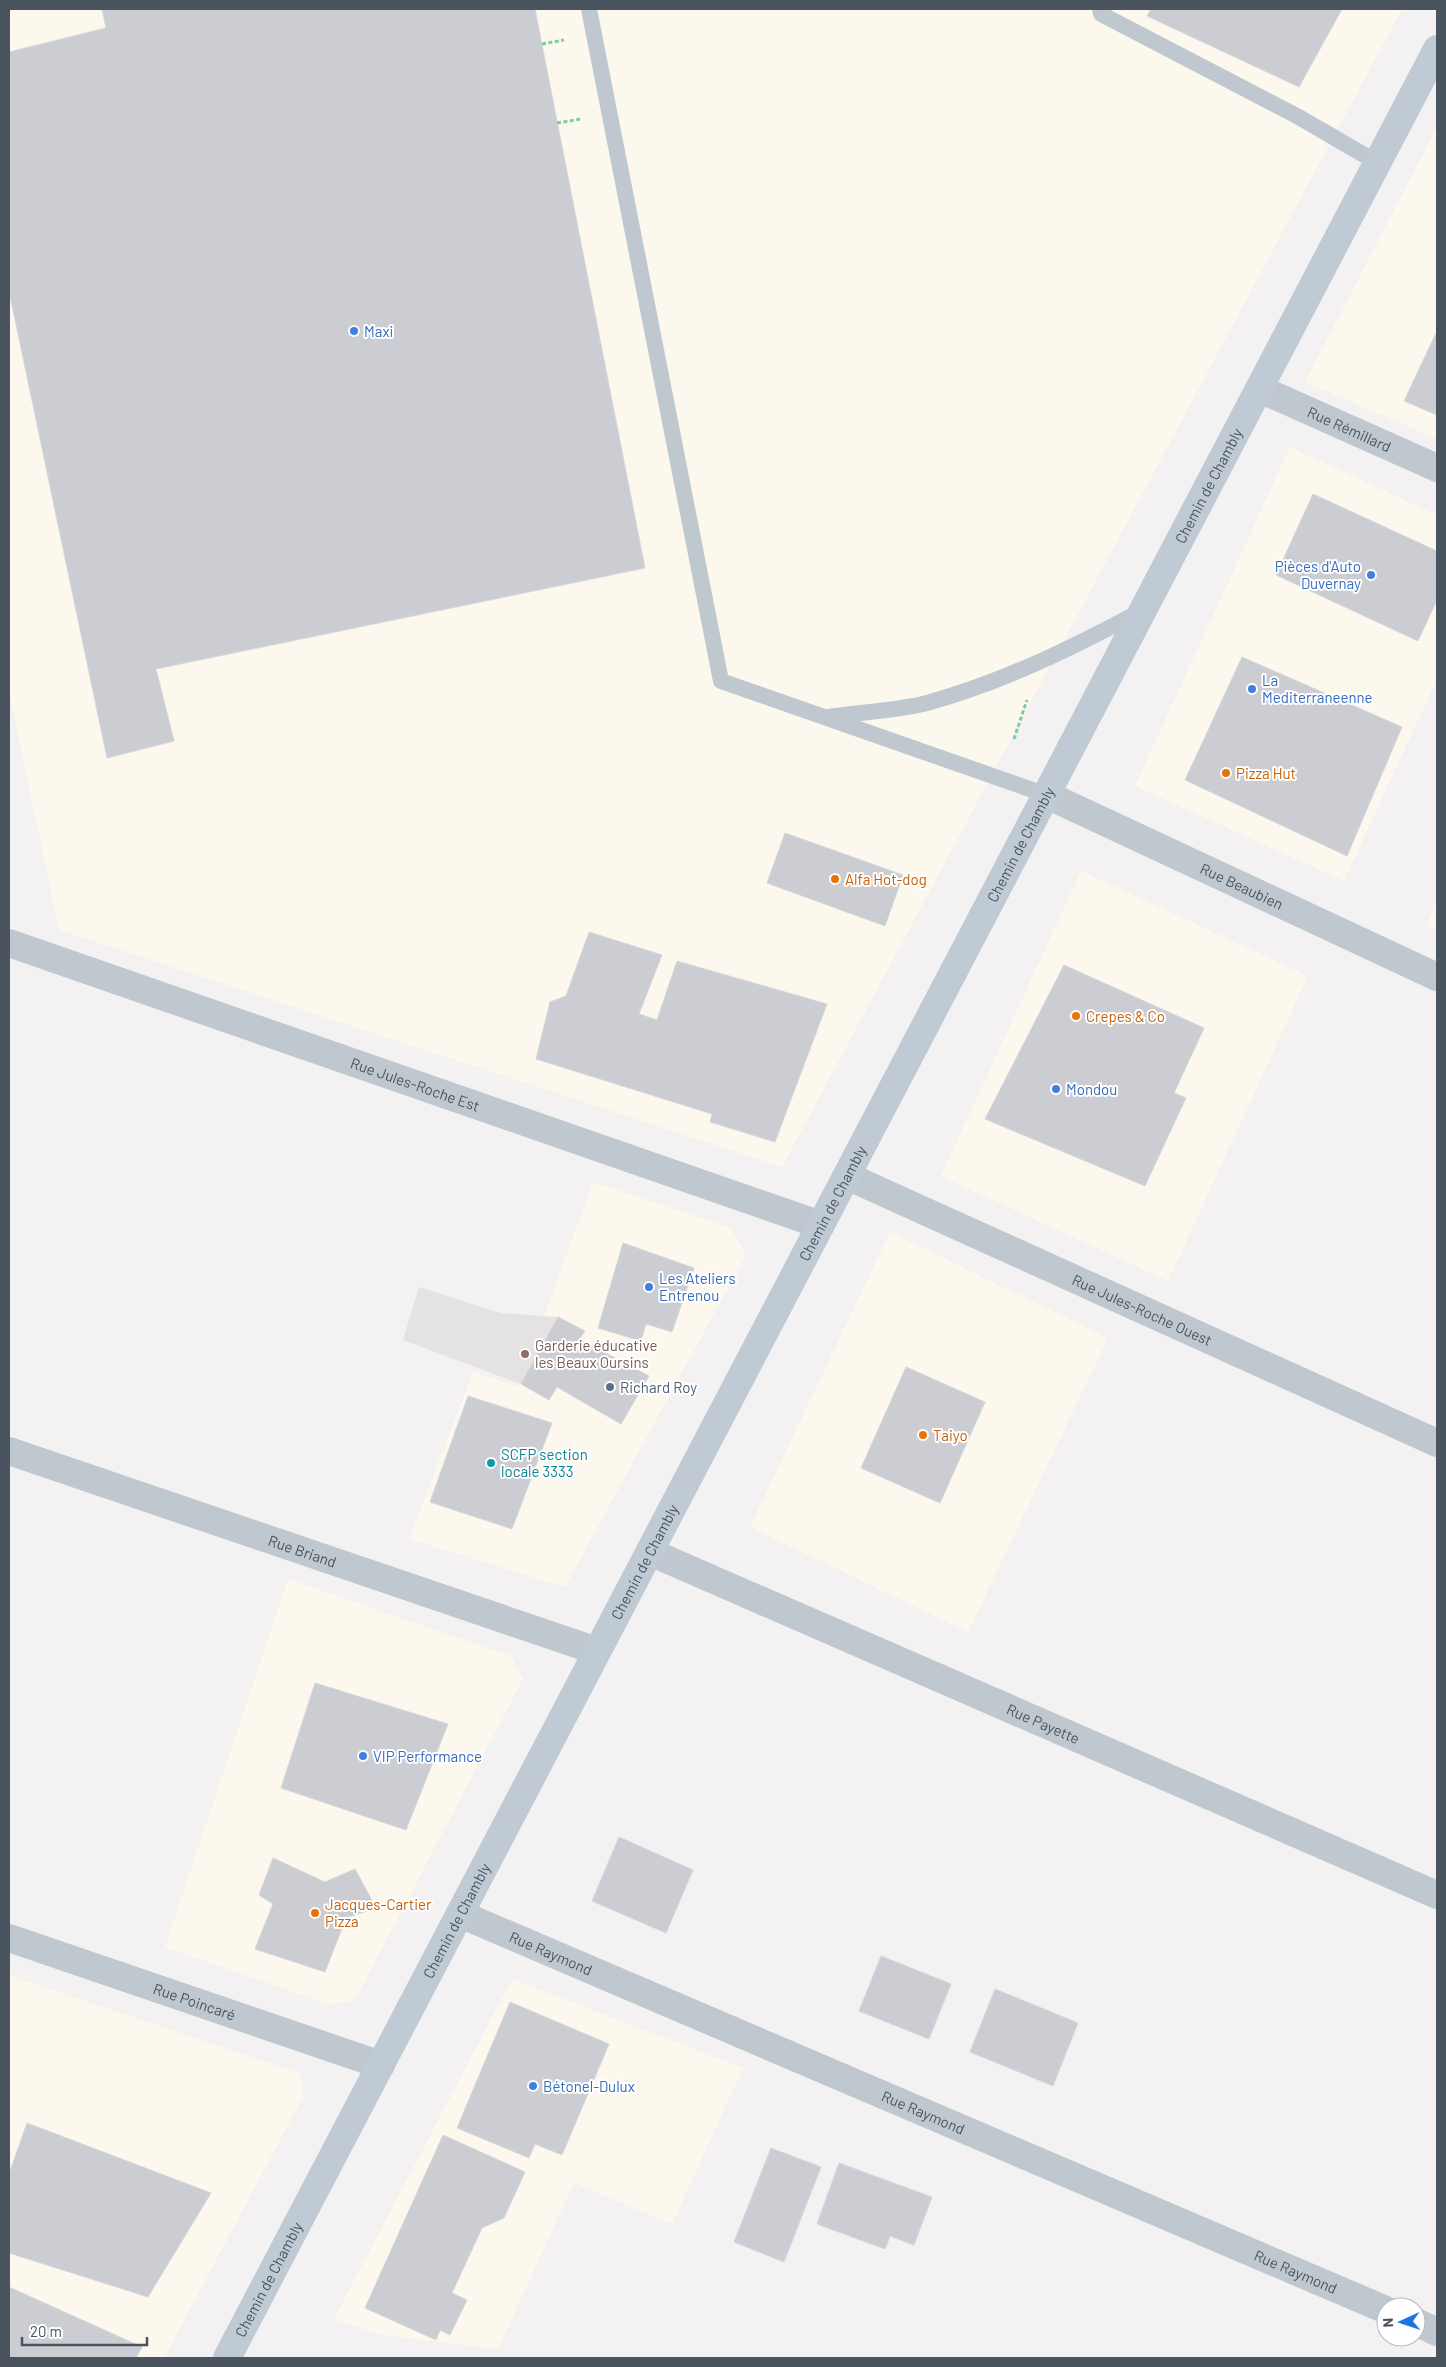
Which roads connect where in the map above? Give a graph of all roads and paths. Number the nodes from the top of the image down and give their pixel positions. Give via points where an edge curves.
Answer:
1 (589, 9) edge
2 (1100, 9) edge
3 (1437, 49) edge
4 (1378, 163) junction
5 (1260, 389) junction
6 (1437, 468) edge
7 (1143, 610) junction
8 (1028, 697) dead end
9 (825, 717) junction
10 (1014, 739) dead end
11 (1047, 795) junction
12 (9, 943) edge
13 (1437, 977) edge
14 (847, 1176) junction
15 (821, 1225) junction
16 (1437, 1443) edge
17 (9, 1451) edge
18 (650, 1552) junction
19 (597, 1652) junction
20 (1437, 1895) edge
21 (460, 1914) junction
22 (9, 1938) edge
23 (381, 2065) junction
24 (1376, 2306) edge
25 (227, 2358) edge

1 - 9 lane via 721,681
2 - 4 lane via 1101,14 1289,111
3 - 4 main road, Chemin de Chambly
4 - 5 main road, Chemin de Chambly
5 - 6 street, Rue Rémillard
5 - 7 main road, Chemin de Chambly
7 - 9 lane via 1069,650 994,682 925,703
7 - 11 main road, Chemin de Chambly
8 - 10 path
9 - 11 lane
11 - 13 street, Rue Beaubien
11 - 14 main road, Chemin de Chambly
12 - 15 street, Rue Jules-Roche Est
14 - 15 main road, Chemin de Chambly
14 - 16 street, Rue Jules-Roche Ouest
15 - 18 main road, Chemin de Chambly
17 - 19 street, Rue Briand
18 - 19 main road, Chemin de Chambly
18 - 20 street, Rue Payette
19 - 21 main road, Chemin de Chambly
21 - 23 main road, Chemin de Chambly
21 - 24 street, Rue Raymond
22 - 23 street, Rue Poincaré
23 - 25 main road, Chemin de Chambly

